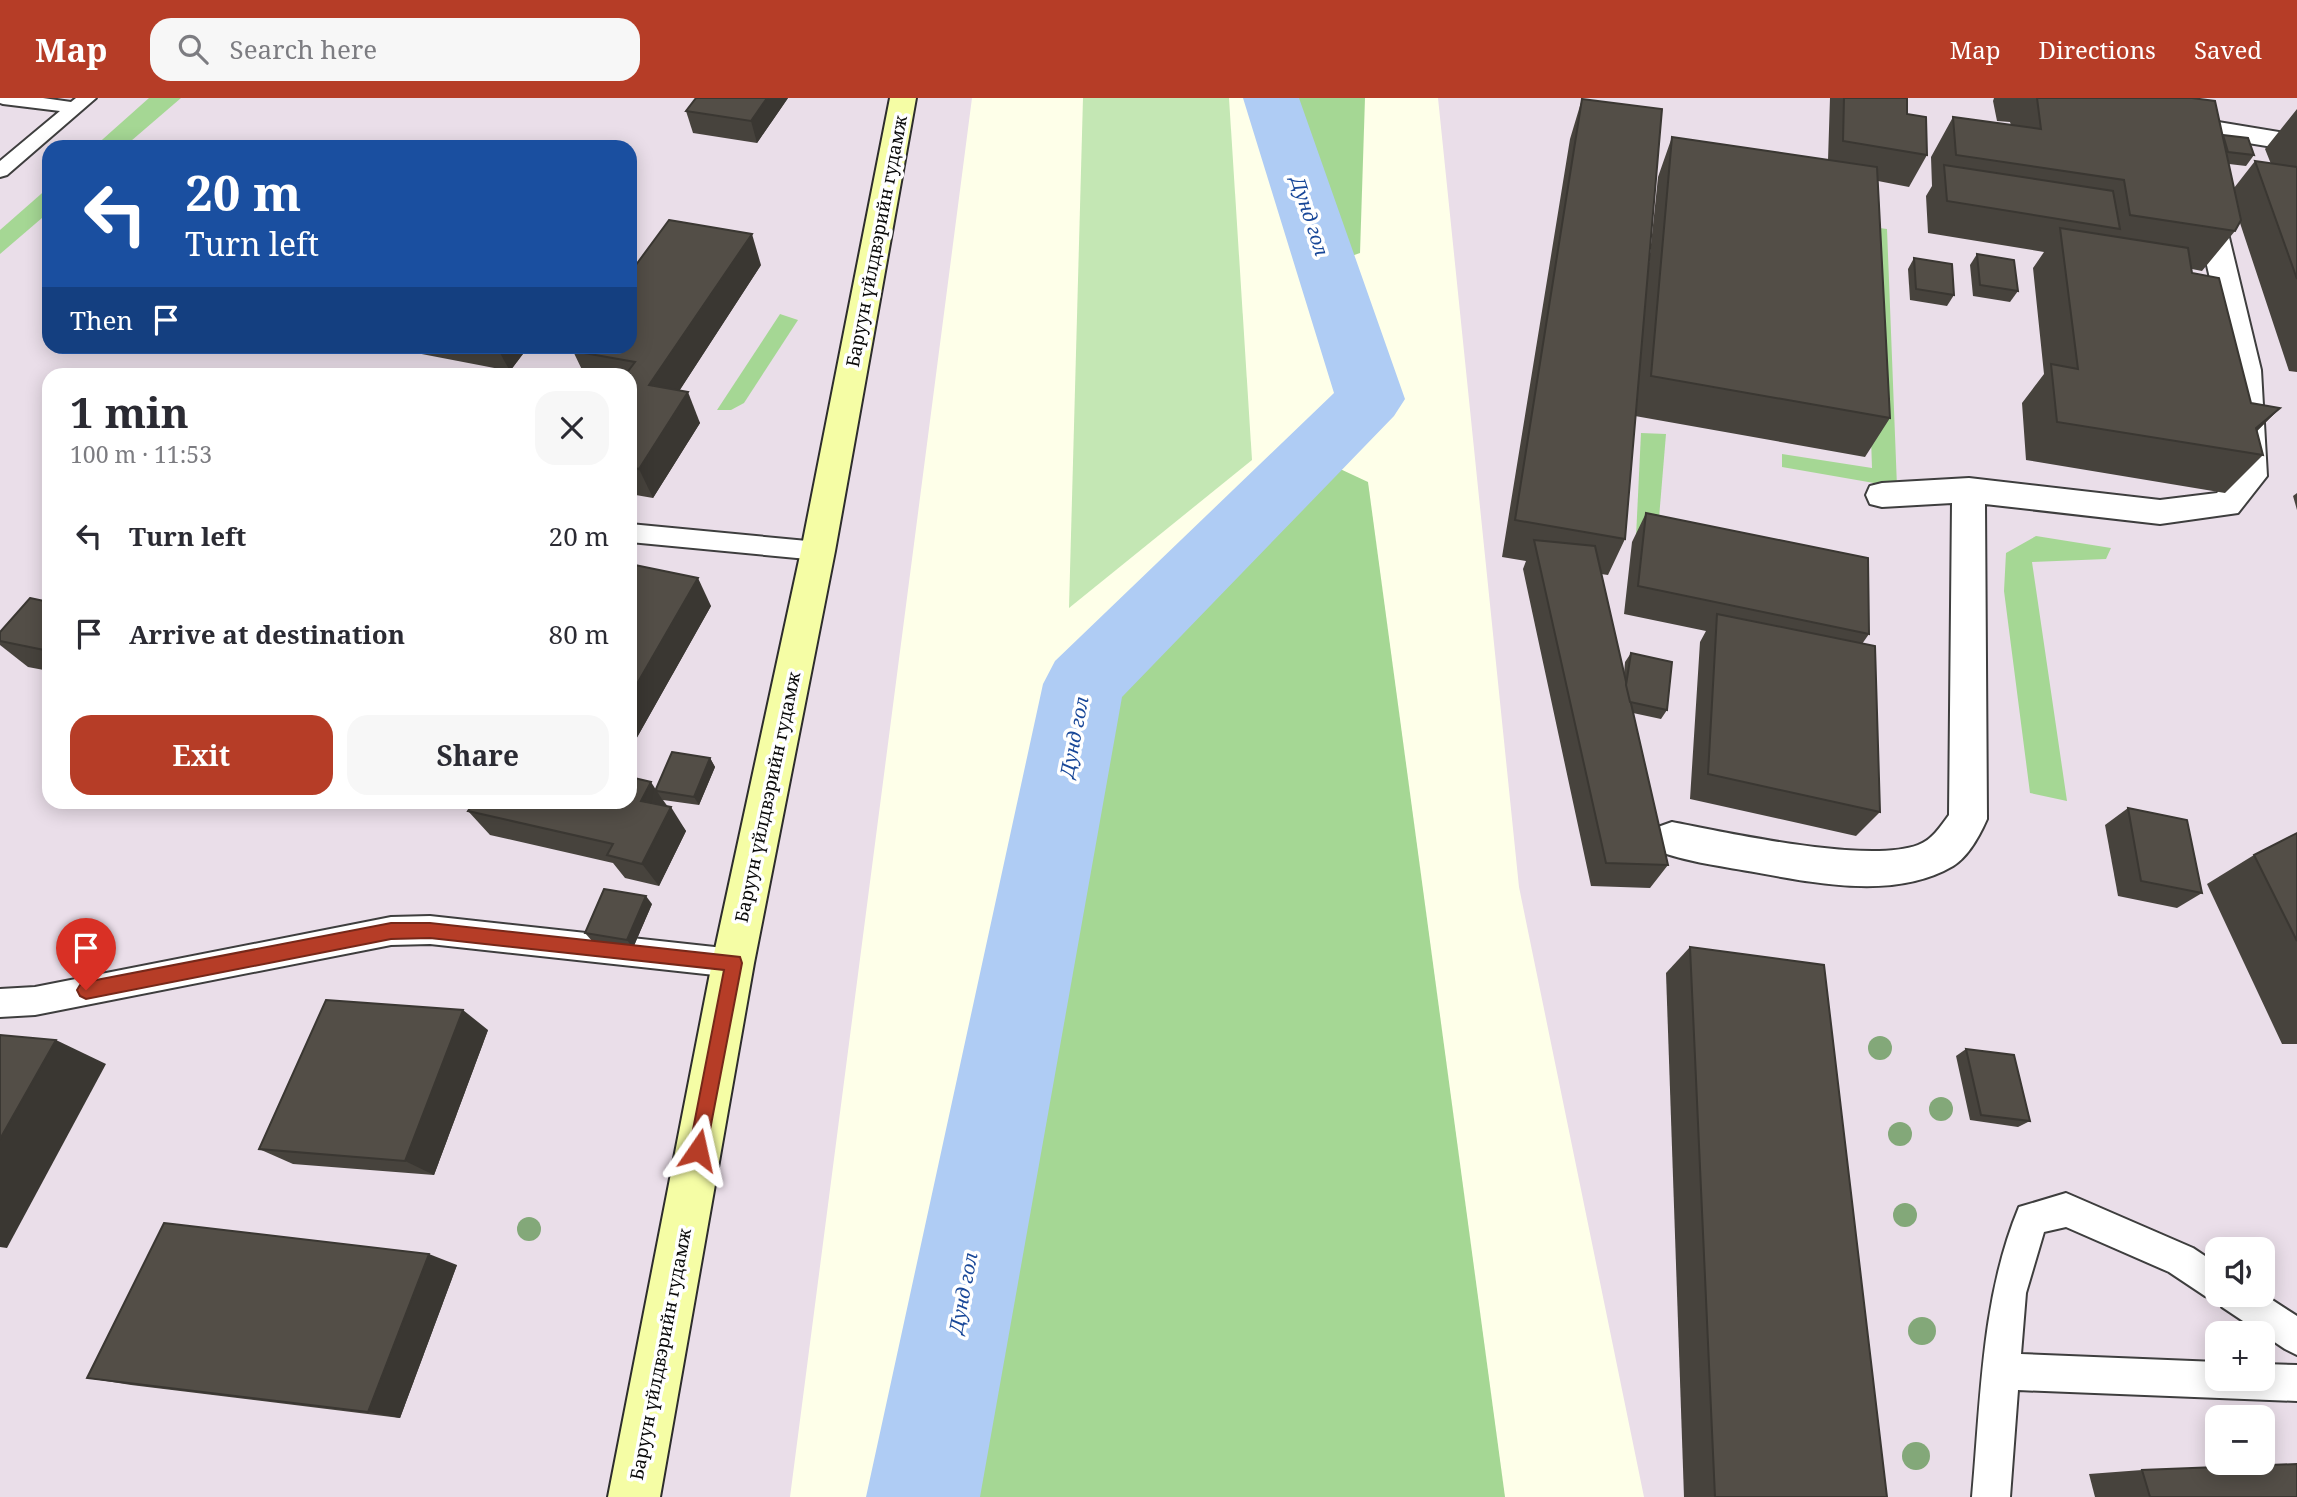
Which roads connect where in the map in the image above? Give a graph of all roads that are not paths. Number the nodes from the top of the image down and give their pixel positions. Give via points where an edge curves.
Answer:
1 (3, 98) edge
2 (903, 98) edge
3 (81, 103) edge
4 (2191, 115) edge
5 (2297, 143) edge
6 (0, 171) edge
7 (1969, 490) junction
8 (1882, 495) dead end
9 (637, 534) edge
10 (818, 551) junction
11 (1672, 839) dead end
12 (733, 963) junction
13 (0, 1003) edge
14 (2205, 1276) edge
15 (2252, 1307) edge
16 (2297, 1337) edge
17 (2002, 1371) junction
18 (2297, 1383) edge
19 (634, 1497) edge
20 (1991, 1497) edge

1 - 3 lane
2 - 10 street, Баруун үйлдвэрийн гудамж
3 - 6 lane
4 - 5 street
4 - 7 street via 2183,131 2204,193 2246,370 2251,476 2226,504 2160,512
7 - 8 street
7 - 11 street via 1968,819 1940,854 1899,868 1789,862
9 - 10 lane
10 - 12 street, Баруун үйлдвэрийн гудамж
12 - 13 lane via 430,930 391,931 35,1001
12 - 19 street, Баруун үйлдвэрийн гудамж
14 - 17 lane via 2181,1260 2066,1210 2031,1219 2008,1293
15 - 16 lane
17 - 18 lane
17 - 20 lane

